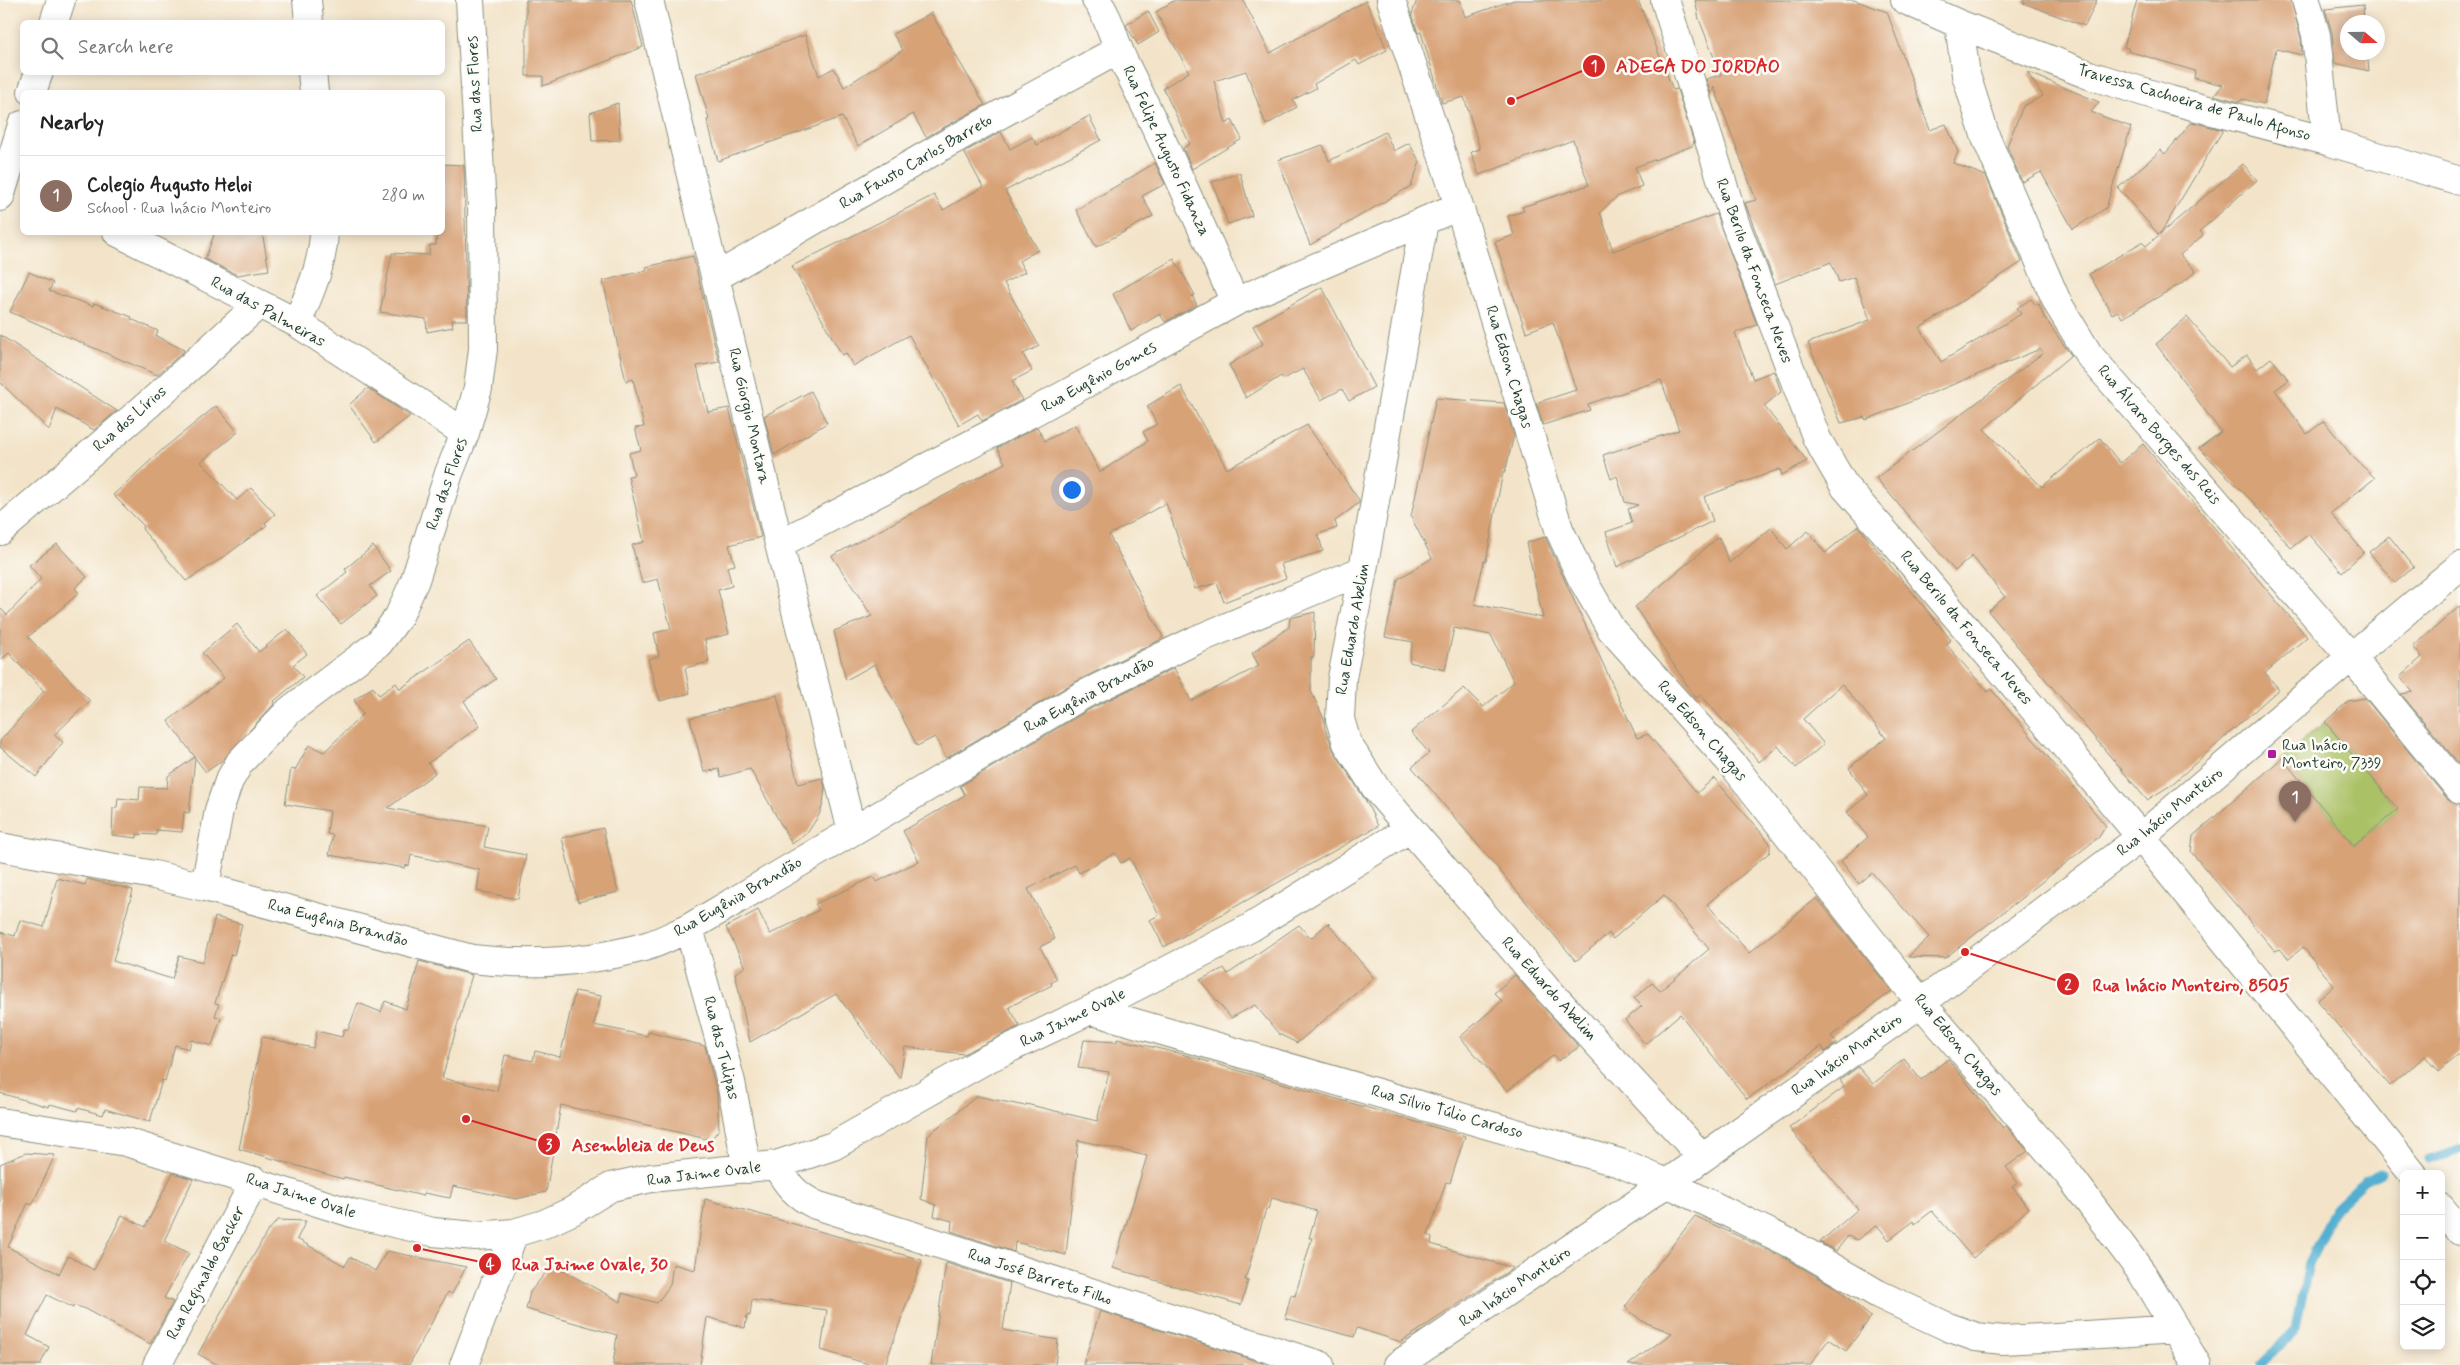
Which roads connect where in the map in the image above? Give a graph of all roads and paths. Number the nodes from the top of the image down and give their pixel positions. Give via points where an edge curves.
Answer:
1 (61, 0) edge
2 (307, 0) edge
3 (470, 0) edge
4 (649, 0) edge
5 (1096, 0) edge
6 (1391, 0) edge
7 (1665, 0) edge
8 (1905, 0) edge
9 (2306, 0) edge
10 (55, 20) edge
11 (308, 20) edge
12 (1958, 24) junction
13 (1118, 50) junction
14 (38, 75) edge
15 (312, 75) edge
16 (33, 90) edge
17 (314, 90) edge
18 (20, 134) edge
19 (2327, 141) junction
20 (2460, 181) edge
21 (7, 191) edge
22 (1459, 206) junction
23 (1424, 222) junction
24 (123, 235) edge
25 (324, 235) edge
26 (716, 277) junction
27 (1235, 302) junction
28 (258, 305) junction
29 (297, 323) junction
30 (465, 433) junction
31 (0, 531) edge
32 (779, 544) junction
33 (2460, 566) edge
34 (1363, 570) junction
35 (2351, 657) junction
36 (2460, 790) edge
37 (1409, 829) junction
38 (852, 830) junction
39 (2141, 837) junction
40 (0, 847) edge
41 (206, 887) junction
42 (689, 928) junction
43 (1921, 1003) junction
44 (1090, 1010) junction
45 (0, 1122) edge
46 (1702, 1157) junction
47 (776, 1165) junction
48 (747, 1169) junction
49 (2410, 1170) edge
50 (255, 1181) junction
51 (1667, 1183) junction
52 (2445, 1213) edge
53 (2460, 1231) edge
54 (514, 1233) junction
55 (2176, 1329) junction
56 (1408, 1359) edge
57 (157, 1365) edge
58 (464, 1365) edge
59 (1320, 1365) edge
60 (1443, 1365) edge
61 (2197, 1365) edge

1 - 10 street
2 - 11 street
3 - 30 street, Rua das Flores via 482,207 483,349 478,388
4 - 26 street, Rua Giorgio Montara
5 - 13 street, Rua Felipe Augusto Fidanza via 1102,7
6 - 22 street, Rua Edson Chagas
7 - 39 street, Rua Berilo da Fonseca Neves via 1734,223 1817,438 1845,487
8 - 12 street, Travessa Cachoeira de Paulo Afonso
9 - 19 street via 2316,35
12 - 19 street, Travessa Cachoeira de Paulo Afonso via 2089,75
12 - 35 street, Rua Álvaro Borges dos Reis via 1966,76 1986,138 2058,304 2089,355
13 - 26 street, Rua Fausto Carlos Barreto via 946,144
13 - 27 street, Rua Felipe Augusto Fidanza via 1164,141
14 - 16 street
15 - 17 street
18 - 21 street
19 - 20 street, Travessa Cachoeira de Paulo Afonso
22 - 23 street
22 - 43 street, Rua Edson Chagas via 1559,529 1586,586 1611,629 1733,765
23 - 27 street, Rua Eugênio Gomes
23 - 34 street, Rua Eduardo Abelim
24 - 28 street, Rua das Palmeiras
25 - 29 street via 319,270
26 - 32 street, Rua Giorgio Montara
27 - 32 street, Rua Eugênio Gomes via 1036,411
28 - 29 street, Rua das Palmeiras
28 - 31 street, Rua dos Lírios via 150,403
29 - 30 street, Rua das Palmeiras
30 - 41 street, Rua das Flores via 400,616 379,643 289,711 240,762 219,810
32 - 38 street, Rua Giorgio Montara
33 - 35 street, Rua Inácio Monteiro
34 - 37 street, Rua Eduardo Abelim via 1342,678 1340,719 1347,743 1372,782
34 - 38 street, Rua Eugênia Brandão via 1196,640 1083,695
35 - 36 street, Rua Álvaro Borges dos Reis
35 - 39 street, Rua Inácio Monteiro
37 - 44 street, Rua Jaime Ovale via 1250,928
37 - 46 street, Rua Eduardo Abelim
38 - 42 street, Rua Eugênia Brandão
39 - 43 street, Rua Inácio Monteiro
39 - 49 street, Rua Berilo da Fonseca Neves
40 - 41 street, Rua Eugênia Brandão
41 - 42 street, Rua Eugênia Brandão via 472,959 514,964 571,962 612,954 648,946
42 - 48 street, Rua das Tulipas via 731,1082
43 - 46 street, Rua Inácio Monteiro
43 - 55 street, Rua Edson Chagas via 2069,1175 2142,1273
44 - 47 street, Rua Jaime Ovale via 984,1060 833,1146
44 - 51 street, Rua Silvio Túlio Cardoso via 1576,1149
45 - 50 street, Rua Jaime Ovale via 126,1142
46 - 51 street, Rua Inácio Monteiro
47 - 48 street, Rua Jaime Ovale
47 - 59 street, Rua José Barreto Filho via 790,1188 816,1204
48 - 54 street, Rua Jaime Ovale via 651,1178 611,1187 572,1211
50 - 54 street, Rua Jaime Ovale via 355,1214 433,1232 475,1236
50 - 57 street, Rua Reginaldo Backer
51 - 55 street, Rua Silvio Túlio Cardoso via 1792,1244 1878,1294 1976,1337 2003,1340
51 - 56 street, Rua Inácio Monteiro
52 - 53 street
54 - 58 street
55 - 61 street, Rua Edson Chagas
56 - 60 street

